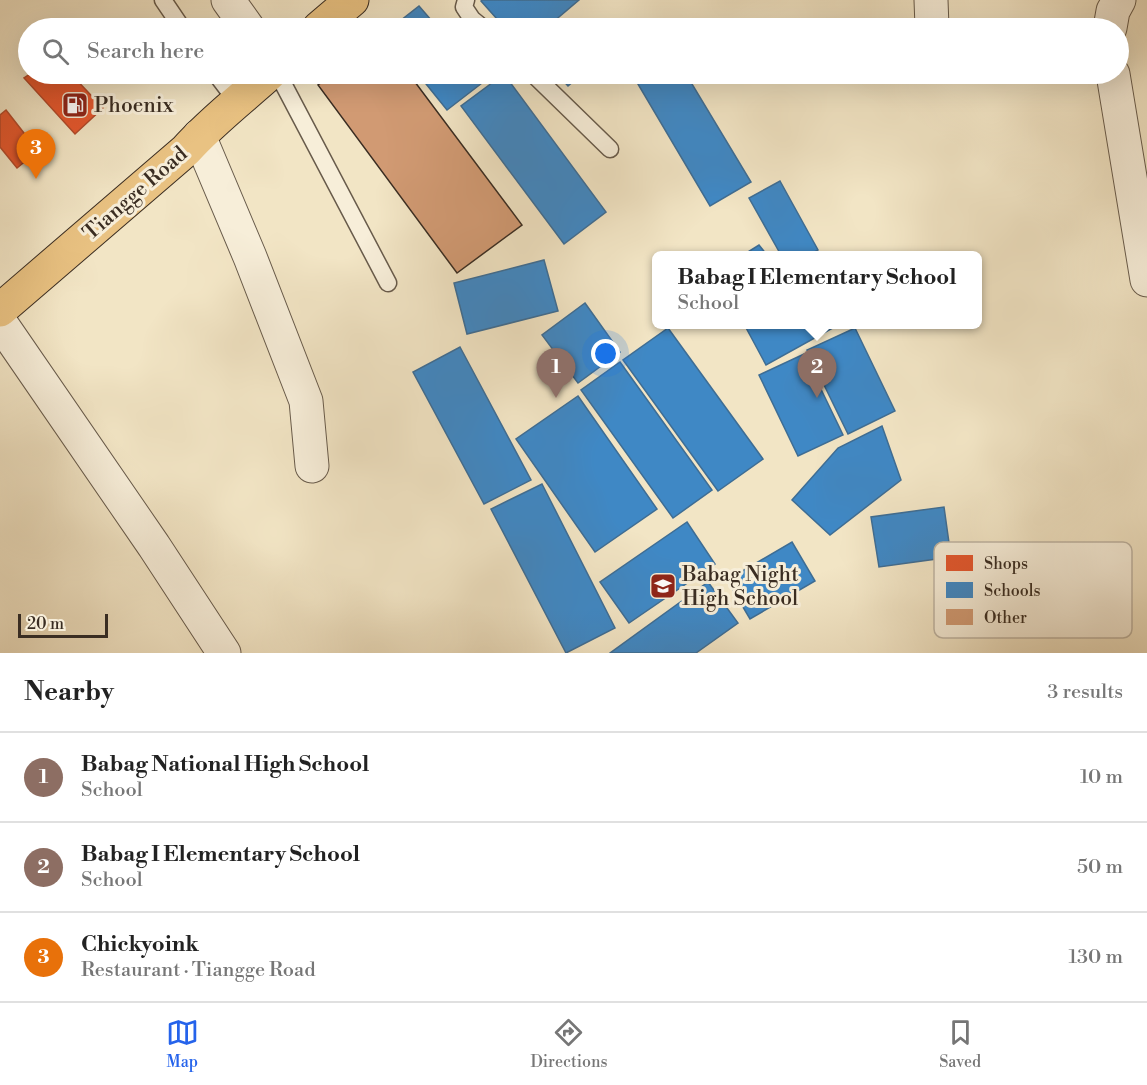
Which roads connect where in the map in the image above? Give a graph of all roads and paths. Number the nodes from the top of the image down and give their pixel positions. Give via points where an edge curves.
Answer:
1 (163, 0) edge
2 (228, 0) edge
3 (352, 0) edge
4 (466, 0) edge
5 (1119, 0) edge
6 (175, 18) edge
7 (241, 18) edge
8 (331, 18) edge
9 (471, 18) edge
10 (1112, 18) edge
11 (224, 84) edge
12 (258, 84) edge
13 (283, 84) edge
14 (543, 84) edge
15 (1115, 84) edge
16 (238, 103) junction
17 (199, 136) junction
18 (610, 150) dead end
19 (1147, 280) edge
20 (388, 283) dead end
21 (0, 310) edge
22 (0, 322) edge
23 (312, 466) dead end
24 (224, 653) edge

1 - 6 lane
2 - 7 street
3 - 8 main road
4 - 9 lane via 464,7
5 - 10 street
11 - 16 lane
12 - 16 main road, Tiangge Road
13 - 20 lane
14 - 18 lane
15 - 19 street
16 - 17 main road, Tiangge Road
17 - 21 main road, Tiangge Road
17 - 23 street via 306,401
22 - 24 street

